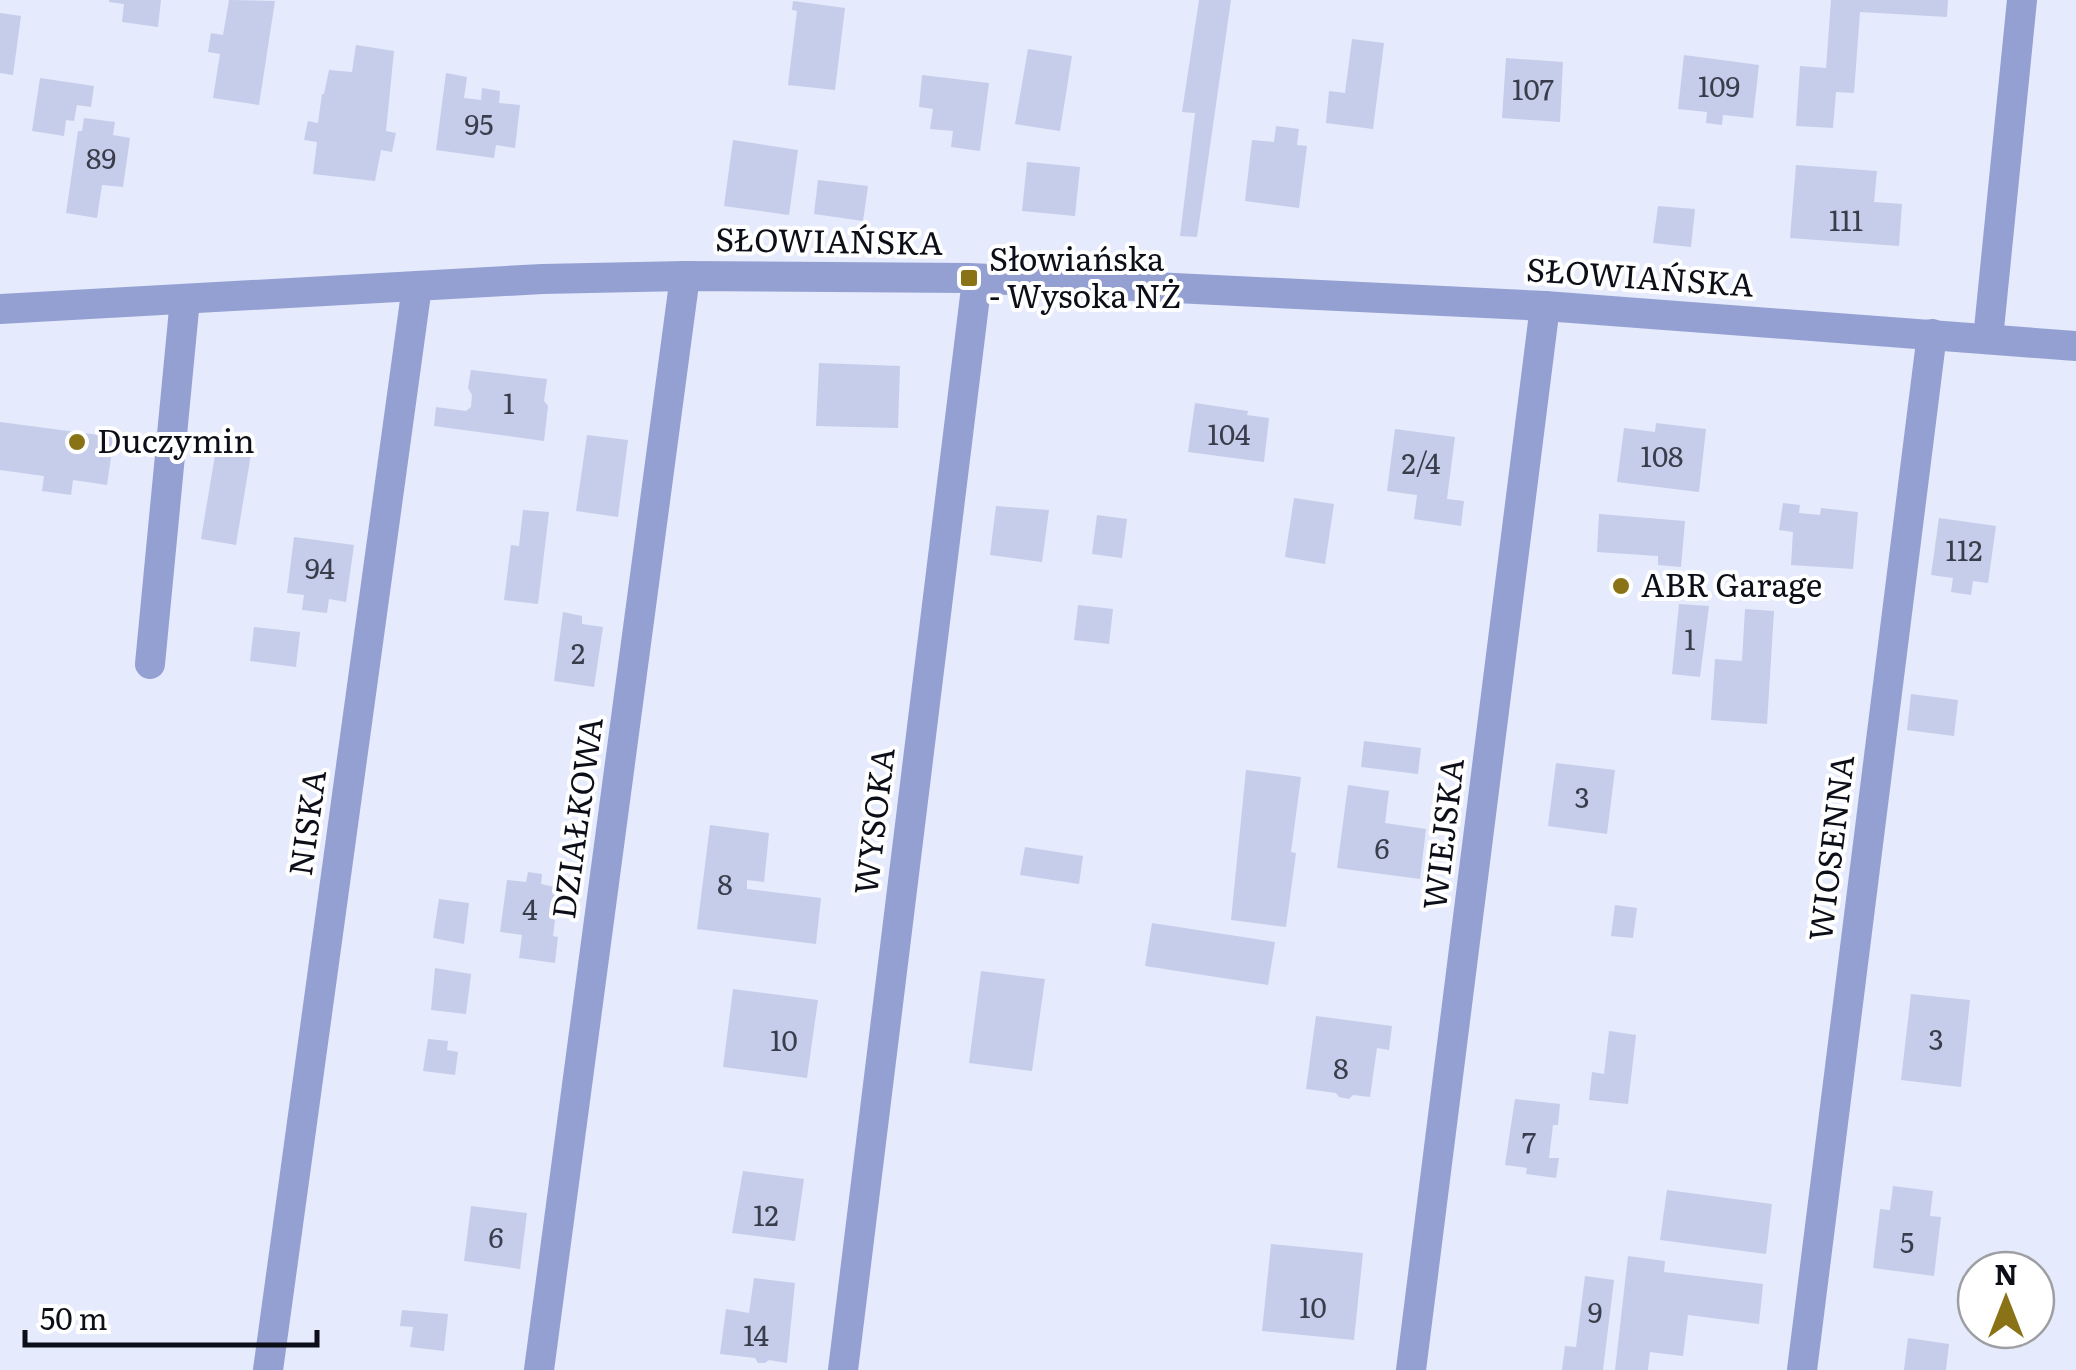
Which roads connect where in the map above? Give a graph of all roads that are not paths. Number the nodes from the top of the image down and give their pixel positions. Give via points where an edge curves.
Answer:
1 (2022, 0) edge
2 (685, 276) junction
3 (977, 280) junction
4 (417, 286) junction
5 (185, 299) junction
6 (1546, 306) junction
7 (0, 309) edge
8 (1932, 334) junction
9 (1988, 339) junction
10 (2076, 346) edge
11 (150, 664) dead end
12 (268, 1370) edge
13 (540, 1370) edge
14 (842, 1370) edge
15 (1411, 1370) edge
16 (1802, 1370) edge

1 - 9 street
2 - 3 street, SŁOWIAŃSKA
2 - 4 street, SŁOWIAŃSKA
2 - 13 street, DZIAŁKOWA
3 - 6 street, SŁOWIAŃSKA
3 - 14 street, WYSOKA
4 - 5 street, SŁOWIAŃSKA
4 - 12 street, NISKA
5 - 7 street, SŁOWIAŃSKA
5 - 11 street
6 - 8 street, SŁOWIAŃSKA
6 - 15 street, WIEJSKA
8 - 9 street, SŁOWIAŃSKA
8 - 16 street, WIOSENNA
9 - 10 street, SŁOWIAŃSKA

